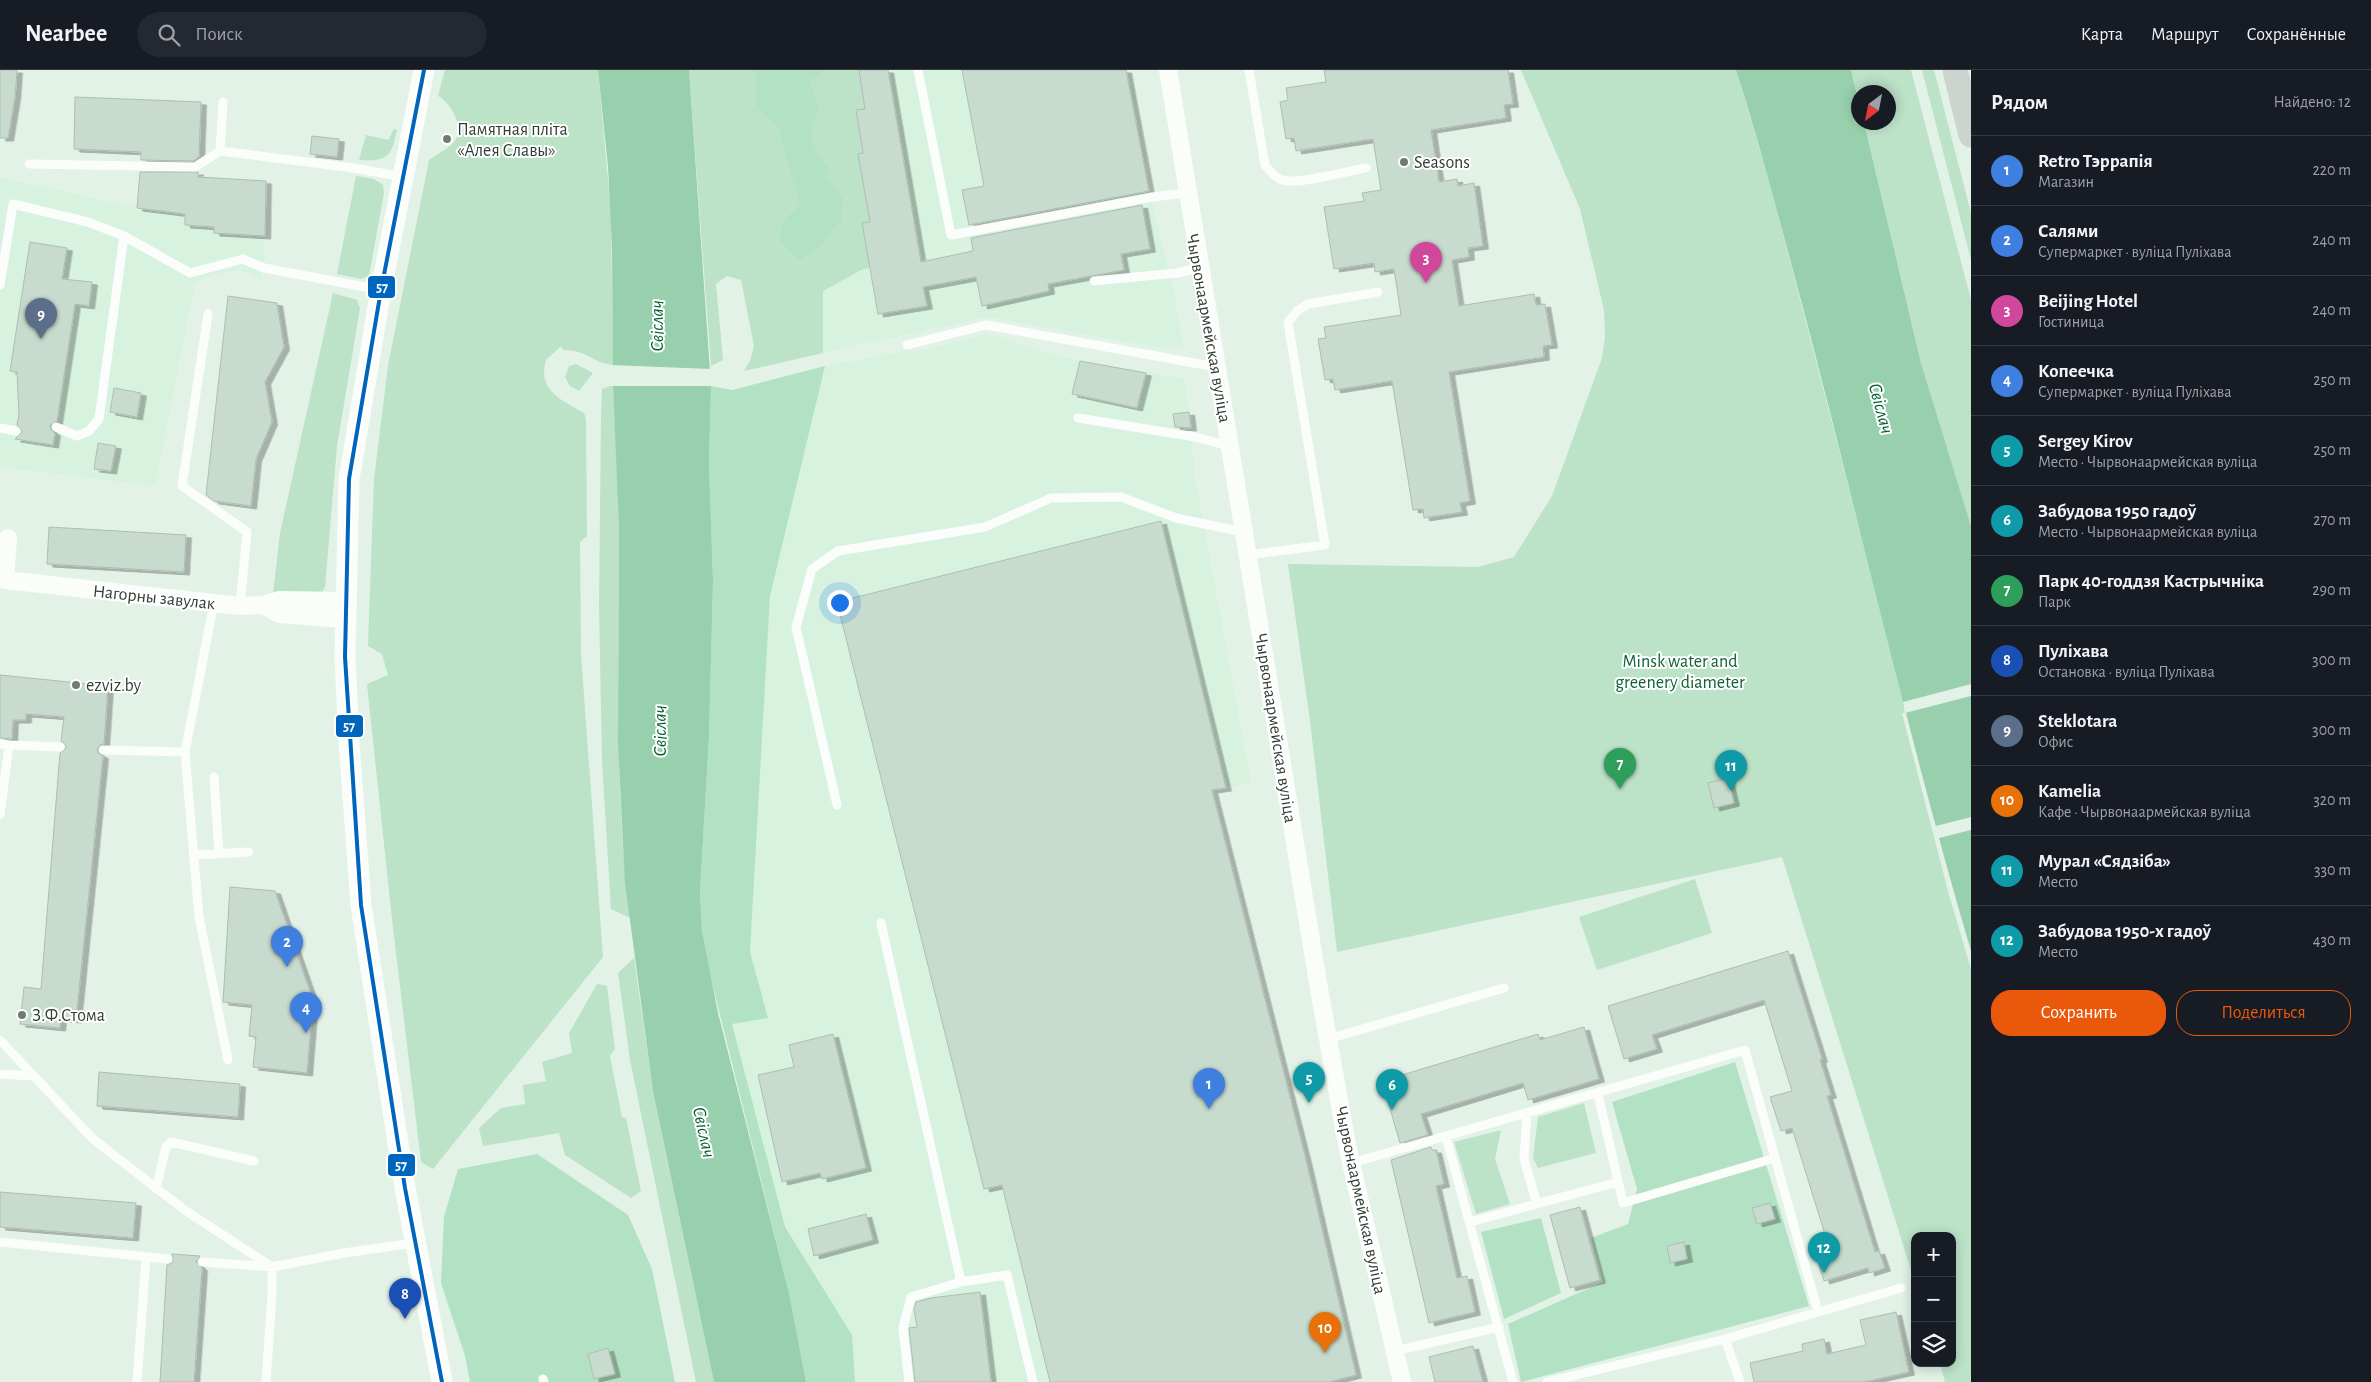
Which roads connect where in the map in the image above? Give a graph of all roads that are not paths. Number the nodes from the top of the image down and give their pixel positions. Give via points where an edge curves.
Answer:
1 (424, 70) edge
2 (918, 70) edge
3 (1168, 70) edge
4 (1249, 70) edge
5 (1955, 70) edge
6 (222, 102) dead end
7 (1971, 136) edge
8 (220, 151) junction
9 (29, 164) dead end
10 (1366, 168) dead end
11 (403, 177) junction
12 (1187, 193) junction
13 (124, 236) junction
14 (1199, 268) junction
15 (1094, 281) dead end
16 (0, 285) edge
17 (381, 290) junction
18 (1378, 292) dead end
19 (208, 314) dead end
20 (907, 345) dead end
21 (1216, 367) junction
22 (1078, 418) dead end
23 (56, 427) dead end
24 (0, 428) edge
25 (16, 431) dead end
26 (1229, 446) junction
27 (1243, 532) junction
28 (8, 538) dead end
29 (1247, 555) junction
30 (214, 603) junction
31 (240, 606) junction
32 (345, 610) junction
33 (5, 744) edge
34 (60, 747) dead end
35 (103, 750) dead end
36 (185, 752) junction
37 (214, 777) dead end
38 (837, 805) dead end
39 (0, 815) edge
40 (249, 852) dead end
41 (193, 854) junction
42 (219, 854) junction
43 (881, 923) dead end
44 (1504, 988) dead end
45 (1328, 1039) junction
46 (0, 1040) edge
47 (228, 1060) dead end
48 (0, 1074) edge
49 (33, 1076) junction
50 (1598, 1094) junction
51 (1527, 1114) junction
52 (1446, 1137) junction
53 (1775, 1158) junction
54 (254, 1161) dead end
55 (1352, 1163) junction
56 (1618, 1182) junction
57 (156, 1189) junction
58 (1537, 1204) junction
59 (1470, 1222) junction
60 (0, 1242) edge
61 (414, 1243) junction
62 (146, 1257) junction
63 (168, 1259) dead end
64 (202, 1262) dead end
65 (272, 1267) junction
66 (961, 1282) junction
67 (1901, 1288) dead end
68 (1818, 1312) junction
69 (1498, 1327) junction
70 (1725, 1339) junction
71 (1395, 1351) junction
72 (137, 1382) edge
73 (266, 1382) edge
74 (442, 1382) edge
75 (909, 1382) edge
76 (1033, 1382) edge
77 (1402, 1382) edge
78 (1513, 1382) edge
79 (1547, 1382) edge
80 (1740, 1382) edge

1 - 11 street
2 - 12 lane via 951,235
3 - 12 street, Чырвонаармейская вуліца
4 - 10 lane via 1264,165 1273,174 1282,180 1297,180
5 - 7 main road
6 - 8 lane
8 - 9 lane via 195,166
8 - 11 lane
11 - 17 street
12 - 14 street, Чырвонаармейская вуліца
13 - 16 lane via 88,222 13,204
13 - 17 lane via 190,272 243,259 264,268
13 - 23 lane via 99,419 89,431 78,436
14 - 15 lane
14 - 21 street, Чырвонаармейская вуліца
17 - 32 street via 349,479
18 - 29 lane via 1308,304 1288,322 1325,544
19 - 31 lane via 182,486 247,532
20 - 21 lane via 986,325
21 - 26 street, Чырвонаармейская вуліца
22 - 26 lane via 1196,437
24 - 25 lane
26 - 27 street, Чырвонаармейская вуліца
27 - 29 street, Чырвонаармейская вуліца
27 - 38 lane via 1176,518 1121,497 1051,498 985,527 838,551 812,569 796,627
28 - 30 street, Нагорны завулак via 5,580
29 - 45 street, Чырвонаармейская вуліца
30 - 31 street, Нагорны завулак
30 - 36 lane
31 - 32 street, Нагорны завулак via 263,605 280,614
32 - 61 street via 349,742 361,905
33 - 34 lane
33 - 39 lane
35 - 36 lane
36 - 41 lane
37 - 42 lane
40 - 42 lane
41 - 42 lane
41 - 47 lane via 199,917
43 - 66 lane
44 - 45 lane
45 - 55 street, Чырвонаармейская вуліца
46 - 49 lane
48 - 49 lane
49 - 57 lane via 93,1140
50 - 51 lane
50 - 53 lane via 1744,1050
50 - 56 lane
51 - 52 lane
51 - 58 lane via 1524,1160
52 - 55 lane
52 - 59 lane
53 - 56 lane via 1623,1204
53 - 68 lane
54 - 57 lane via 171,1142 166,1147
55 - 71 street, Чырвонаармейская вуліца
56 - 58 lane
57 - 65 lane
58 - 59 lane
59 - 69 lane
60 - 62 lane
61 - 65 lane
61 - 74 street
62 - 63 lane
62 - 72 lane
64 - 65 lane
65 - 73 lane
66 - 75 lane via 911,1297 903,1328
66 - 76 lane via 1007,1275
67 - 68 lane
68 - 70 lane
69 - 71 lane
69 - 78 lane
70 - 79 lane
70 - 80 lane
71 - 77 street, Чырвонаармейская вуліца

